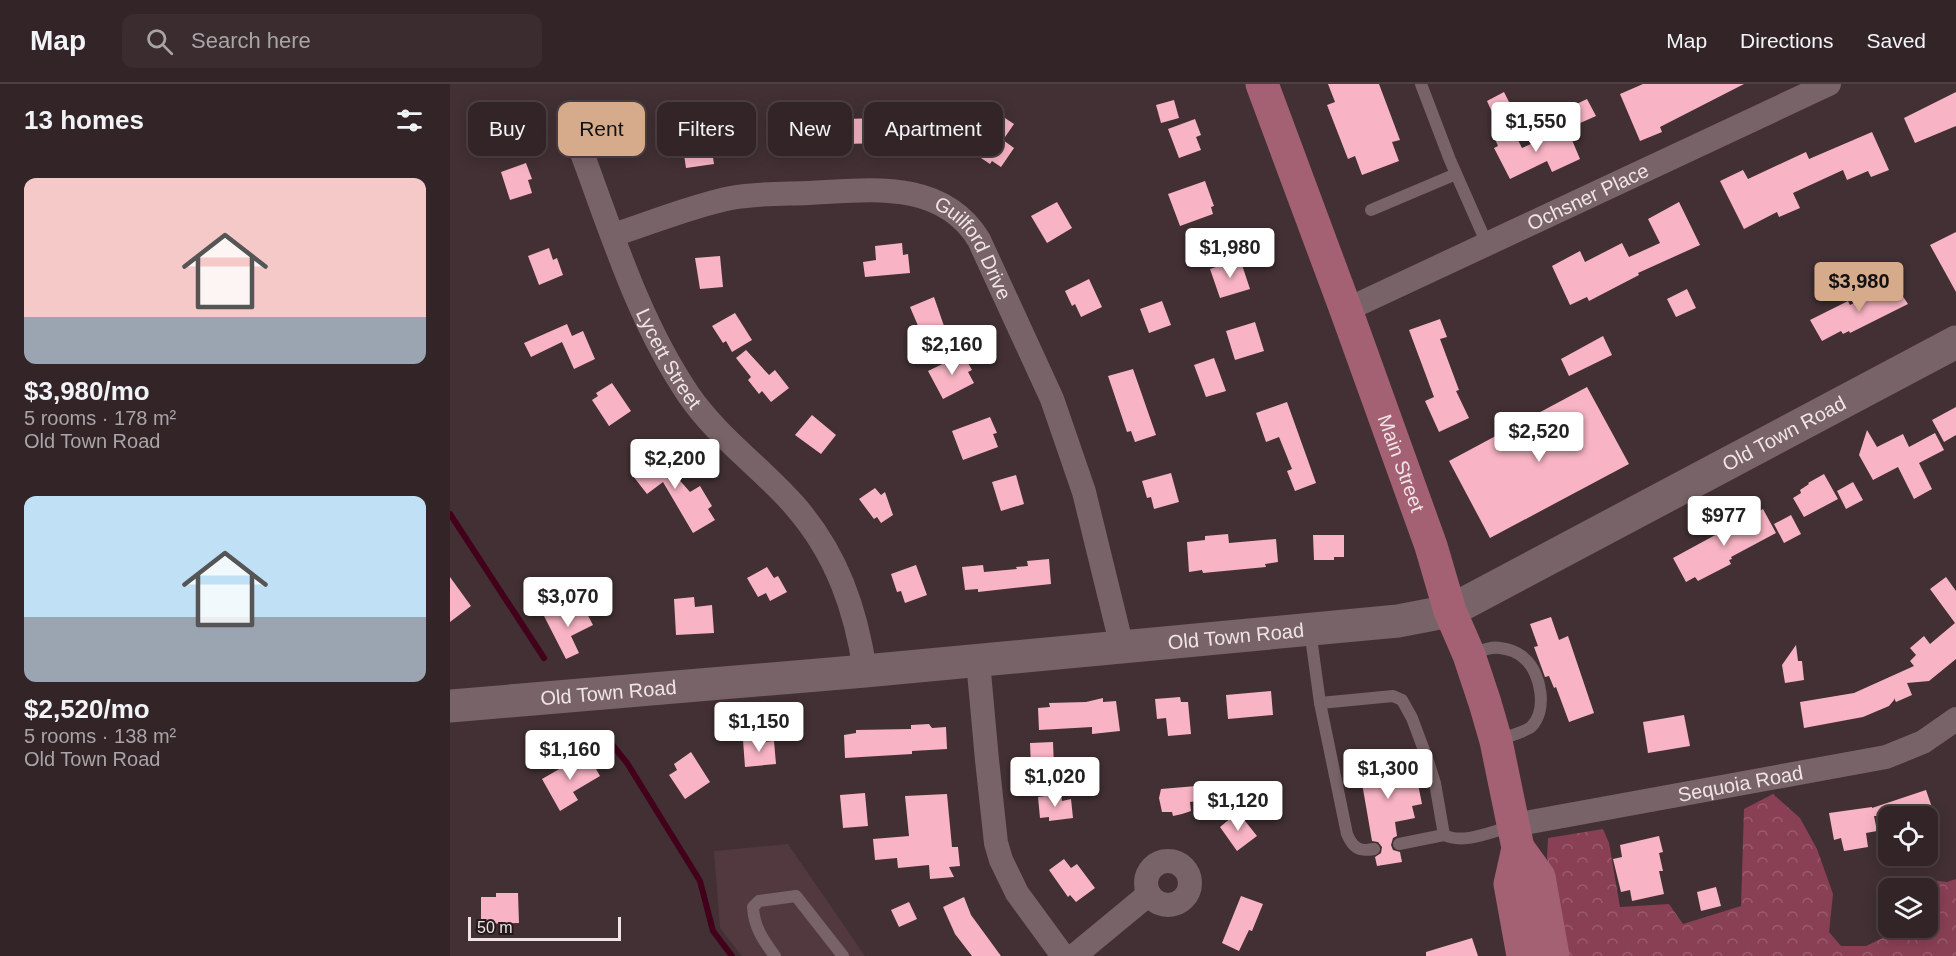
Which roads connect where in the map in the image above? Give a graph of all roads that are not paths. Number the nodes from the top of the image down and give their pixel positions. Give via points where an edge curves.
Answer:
1 (1262, 84) edge
2 (1421, 84) edge
3 (1829, 84) edge
4 (583, 156) edge
5 (1456, 174) junction
6 (1371, 210) dead end
7 (613, 235) junction
8 (1486, 244) junction
9 (1346, 310) junction
10 (1956, 342) edge
11 (1450, 611) junction
12 (1310, 629) junction
13 (1122, 647) junction
14 (1469, 655) junction
15 (978, 661) junction
16 (865, 671) junction
17 (1320, 703) junction
18 (450, 706) edge
19 (1956, 719) edge
20 (1496, 741) junction
21 (1444, 835) junction
22 (1516, 837) junction
23 (1399, 844) dead end
24 (1374, 849) dead end
25 (1149, 894) dead end
26 (775, 956) edge
27 (843, 956) edge
28 (1063, 956) edge
29 (1074, 956) edge
30 (1523, 956) edge
31 (1553, 956) edge

1 - 9 main road, Main Street
2 - 5 lane
3 - 8 street, Ochsner Place
4 - 7 street, Lycett Street
5 - 6 lane
5 - 8 lane
7 - 13 street, Guilford Drive via 712,202 759,195 875,190 912,194 954,210 979,240 1052,399 1084,492
7 - 16 street, Lycett Street via 640,307 689,395 708,421 794,505 828,550 859,632
8 - 9 street, Ochsner Place
9 - 11 main road, Main Street via 1431,546
10 - 11 main road, Old Town Road
11 - 12 main road, Old Town Road via 1398,621
11 - 14 main road, Main Street
12 - 13 main road, Old Town Road
12 - 17 lane
13 - 15 main road, Old Town Road
14 - 20 main road, Main Street
14 - 20 lane via 1491,647 1515,652 1527,660 1536,676 1540,711 1531,727
15 - 16 main road, Old Town Road
15 - 28 street via 996,843 1017,893
16 - 18 main road, Old Town Road
17 - 21 lane via 1393,696 1402,700 1435,783
17 - 24 lane via 1347,834 1358,850
19 - 22 street, Sequoia Road via 1923,742 1886,757
20 - 22 main road, Main Street
21 - 22 lane
21 - 23 lane
22 - 30 main road, Main Street via 1510,884
22 - 31 main road, Main Street via 1539,877
25 - 29 street
26 - 27 lane via 755,926 753,907 759,901 796,896

